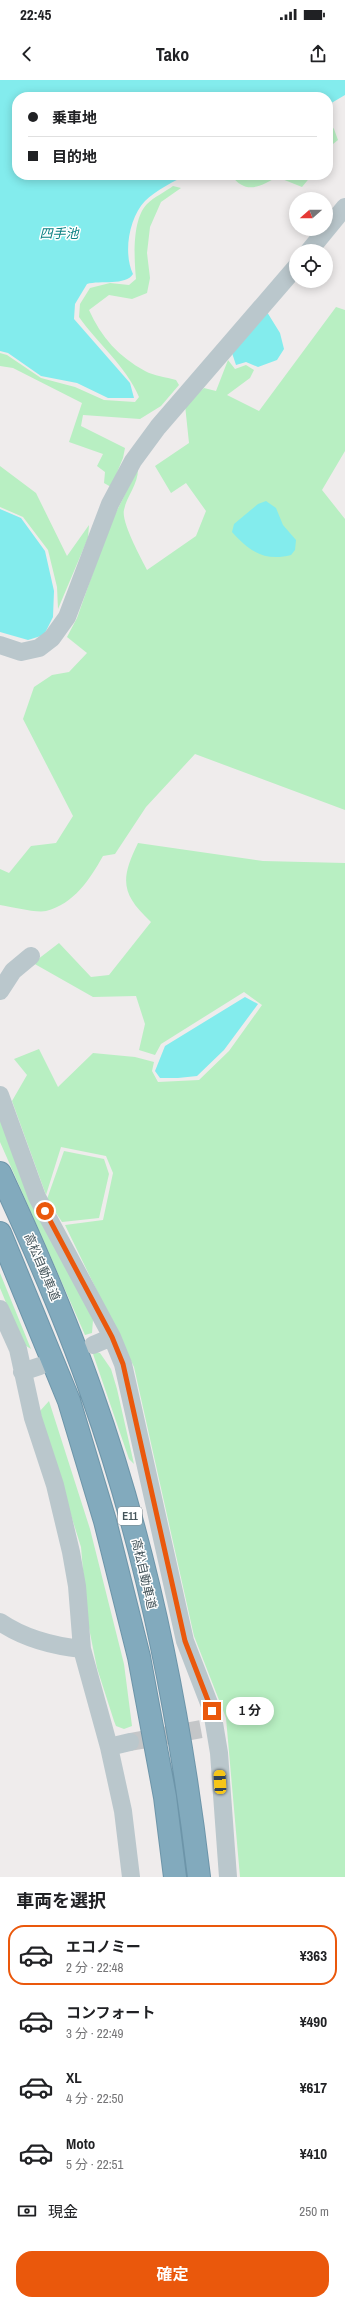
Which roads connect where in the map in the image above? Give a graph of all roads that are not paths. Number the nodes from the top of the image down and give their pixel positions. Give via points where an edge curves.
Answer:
1 (345, 207) edge
2 (315, 244) edge
3 (289, 275) edge
4 (0, 645) edge
5 (31, 956) dead end
6 (0, 991) edge
7 (0, 1095) edge
8 (0, 1173) edge
9 (0, 1233) edge
10 (0, 1309) edge
11 (112, 1337) junction
12 (93, 1345) dead end
13 (40, 1366) dead end
14 (22, 1372) junction
15 (0, 1622) edge
16 (82, 1649) junction
17 (130, 1742) tunnel mouth
18 (109, 1747) junction
19 (131, 1877) edge
20 (175, 1877) edge
21 (199, 1877) edge
22 (228, 1877) edge

1 - 2 street
3 - 4 street via 158,427 133,461 110,504 67,618 52,638 39,648 21,652
5 - 6 street via 13,971
7 - 11 street via 37,1197
8 - 21 highway, 高松自動車道 / E11 via 43,1265 93,1395 132,1520 163,1655 189,1797
9 - 20 highway, 高松自動車道 / E11 via 69,1402 105,1521 139,1656 165,1797
10 - 14 street via 18,1349
11 - 12 street
11 - 22 street via 123,1364 143,1446 185,1641 212,1711 208,1728 219,1753
13 - 14 street
14 - 16 street via 33,1418 55,1485 71,1552 77,1586
15 - 16 street via 18,1634 59,1646
16 - 18 street
17 - 18 street
18 - 19 street via 123,1811

